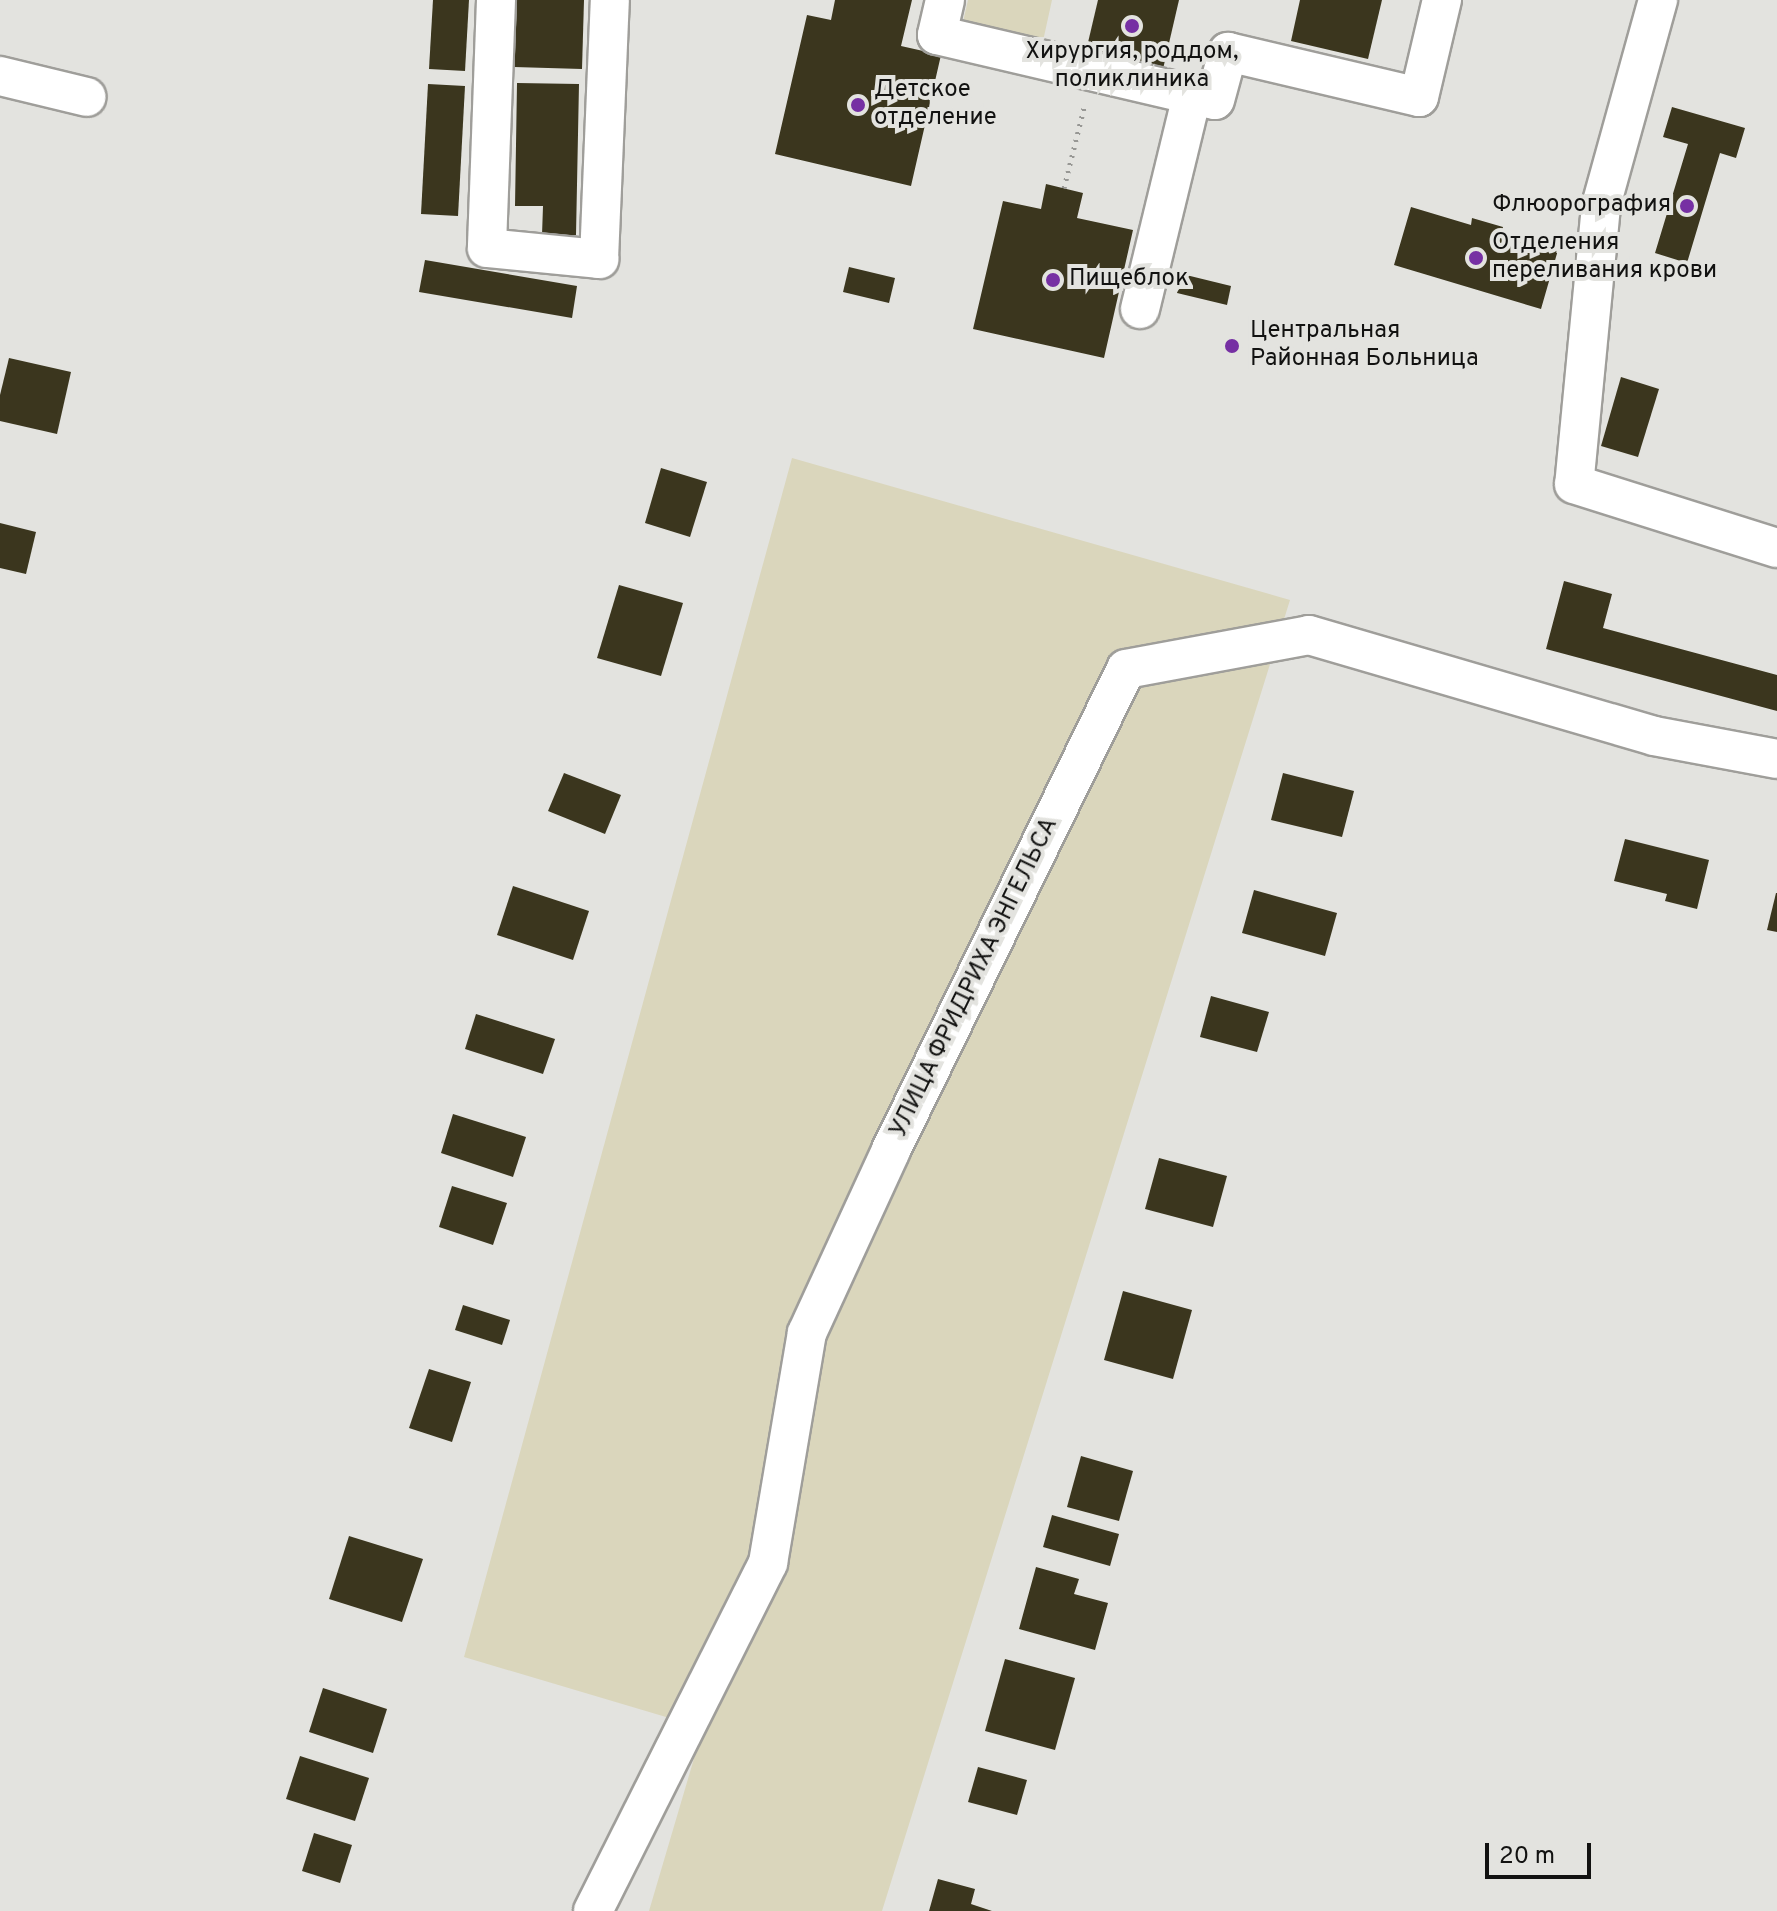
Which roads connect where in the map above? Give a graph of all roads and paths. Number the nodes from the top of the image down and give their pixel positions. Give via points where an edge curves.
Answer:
1 (496, 0) edge
2 (610, 0) edge
3 (945, 0) edge
4 (1442, 0) edge
5 (1658, 0) edge
6 (1093, 72) junction
7 (0, 76) edge
8 (1192, 95) junction
9 (87, 97) dead end
10 (1064, 188) dead end
11 (1140, 309) dead end
12 (1777, 548) edge
13 (1777, 759) edge
14 (593, 1911) edge

1 - 2 street via 487,248 599,259
3 - 6 street via 937,35
4 - 8 street via 1419,97 1228,52 1215,100
5 - 12 street via 1601,206 1574,484
6 - 8 street
6 - 10 path
7 - 9 street
8 - 11 street
13 - 14 street, УЛИЦА ФРИДРИХА ЭНГЕЛЬСА via 1654,736 1309,635 1126,669 807,1333 768,1563

